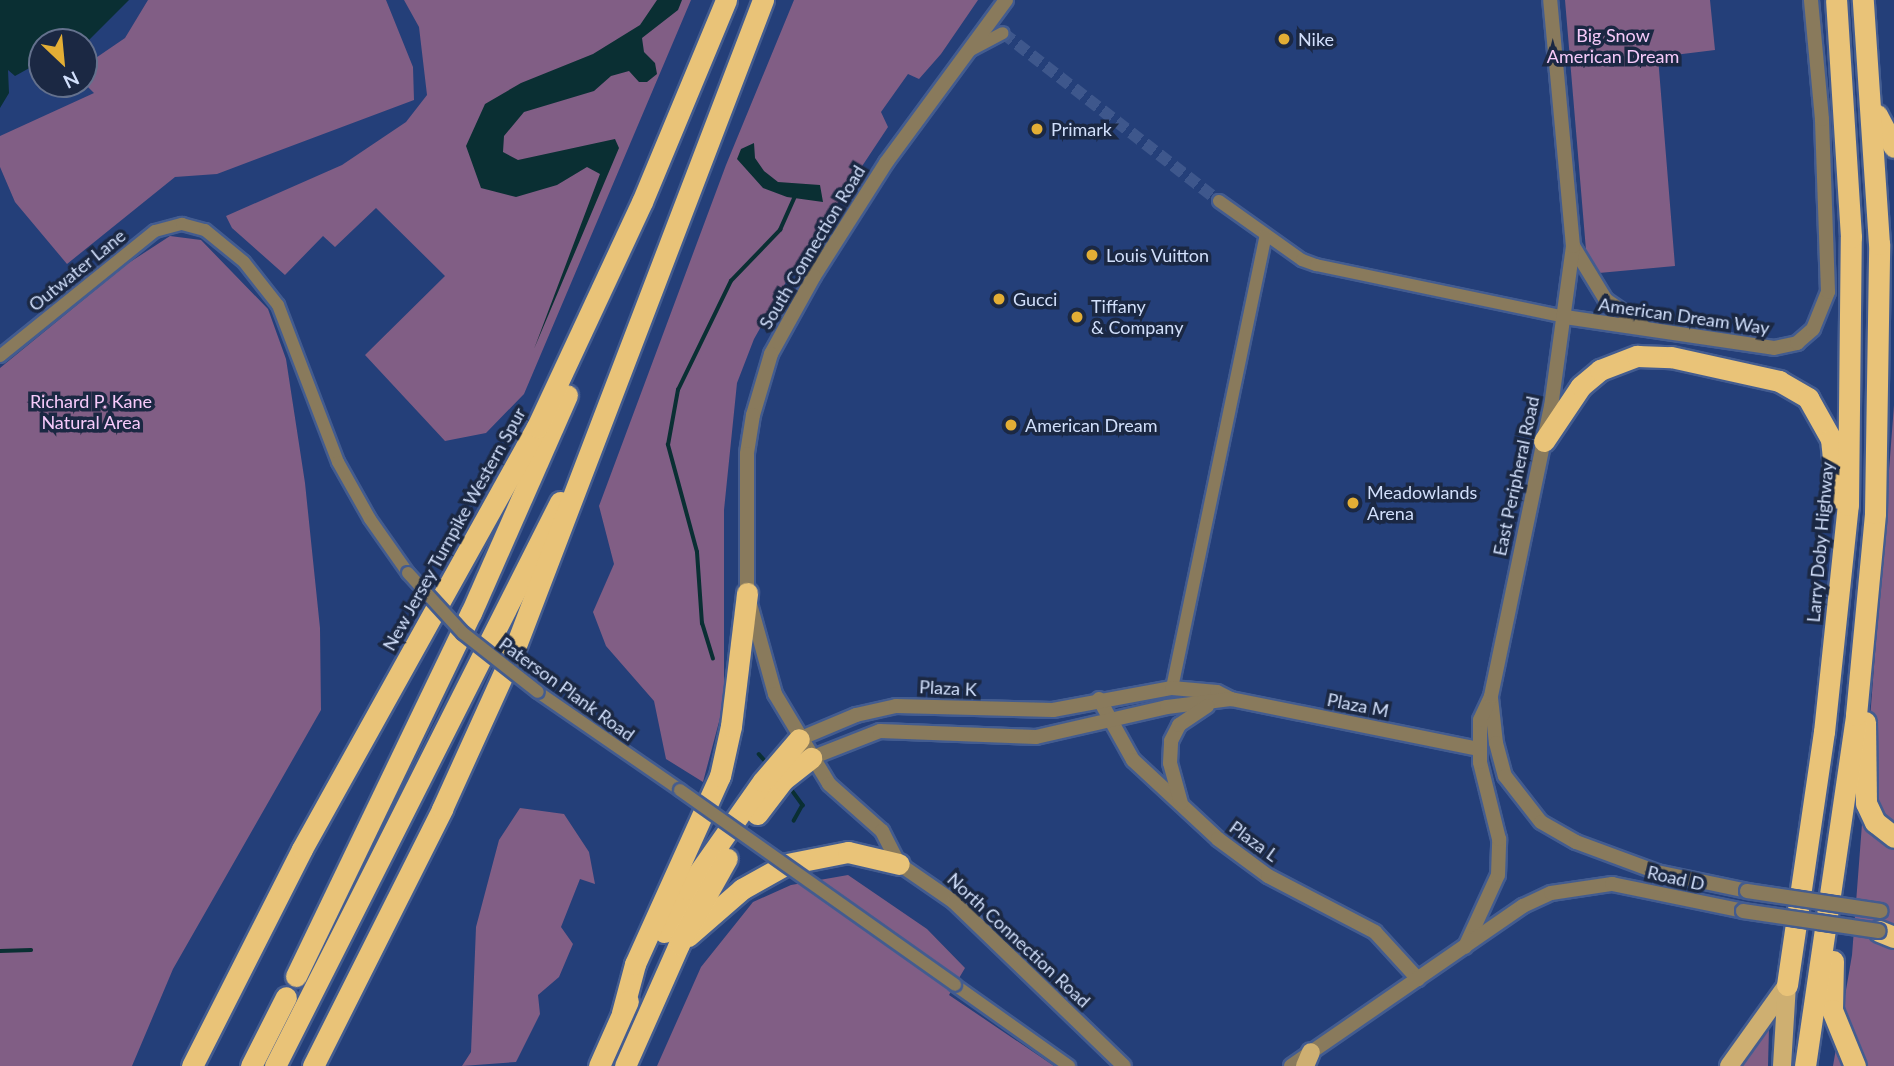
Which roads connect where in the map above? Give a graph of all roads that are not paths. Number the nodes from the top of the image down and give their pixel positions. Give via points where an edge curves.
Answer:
1 (726, 0) edge
2 (763, 0) edge
3 (1006, 0) edge
4 (1550, 0) edge
5 (1811, 0) edge
6 (1836, 0) edge
7 (1863, 0) edge
8 (1003, 33) dead end
9 (964, 53) junction
10 (1873, 107) junction
11 (1894, 147) edge
12 (1219, 201) tunnel mouth
13 (182, 224) joint
14 (1266, 236) junction
15 (1573, 246) junction
16 (595, 307) junction
17 (1565, 317) junction
18 (1643, 326) junction
19 (1894, 344) edge
20 (0, 356) edge
21 (606, 415) junction
22 (1878, 423) junction
23 (1544, 441) junction
24 (1842, 549) junction
25 (747, 593) junction
26 (1862, 669) junction
27 (1172, 688) junction
28 (1491, 696) junction
29 (1099, 699) junction
30 (1231, 699) junction
31 (1213, 703) junction
32 (1109, 720) junction
33 (799, 739) junction
34 (1478, 749) junction
35 (811, 758) junction
36 (787, 764) junction
37 (768, 787) junction
38 (1181, 805) junction
39 (1894, 837) edge
40 (899, 864) junction
41 (1836, 868) junction
42 (1888, 925) edge
43 (679, 944) junction
44 (1465, 947) junction
45 (296, 976) dead end
46 (1418, 979) junction
47 (1787, 985) junction
48 (286, 997) dead end
49 (622, 1013) junction
50 (1308, 1059) edge
51 (192, 1066) edge
52 (251, 1066) edge
53 (275, 1066) edge
54 (313, 1066) edge
55 (599, 1066) edge
56 (625, 1066) edge
57 (1069, 1066) edge
58 (1124, 1066) edge
59 (1291, 1066) edge
60 (1729, 1066) edge
61 (1782, 1066) edge
62 (1805, 1066) edge
63 (1855, 1066) edge

1 - 16 highway, New Jersey Turnpike Western Spur
2 - 21 highway
3 - 9 street, South Connection Road
4 - 15 street, East Peripheral Road
5 - 18 street, American Dream Way via 1827,235 1828,292 1822,315 1801,341 1774,348
6 - 24 highway, Larry Doby Highway via 1852,281 1849,472
7 - 10 highway
8 - 9 street
9 - 25 street, South Connection Road via 862,200 771,354 747,454
10 - 11 highway
10 - 22 highway via 1879,255
12 - 14 street, American Dream Way
13 - 20 street, Outwater Lane via 168,225 148,236
13 - 57 street, Paterson Plank Road, bridge via 205,230 228,246 278,305 338,462 382,538 463,633 538,692
14 - 17 street, American Dream Way via 1316,265
14 - 27 street
15 - 17 street, East Peripheral Road
15 - 18 street via 1606,300
16 - 45 highway via 584,356 517,512
16 - 51 highway, New Jersey Turnpike Western Spur via 520,460 314,827
17 - 18 street, American Dream Way via 1603,325
17 - 23 street, East Peripheral Road
19 - 22 highway
21 - 53 highway
21 - 54 highway via 490,706
22 - 26 highway
23 - 24 highway via 1588,379 1630,357 1662,356 1779,381 1808,398 1829,430
23 - 28 street, East Peripheral Road
24 - 47 highway, Larry Doby Highway via 1824,732
25 - 33 street, North Connection Road via 770,679
25 - 49 highway via 720,776 635,964
26 - 39 highway via 1866,803 1875,822
26 - 41 highway
27 - 29 street, Plaza M
27 - 30 street, Plaza M via 1217,692
28 - 34 street, East Peripheral Road via 1480,720
28 - 42 street, Road D, bridge via 1505,776 1541,822 1576,842 1657,872
29 - 32 street, Plaza L
29 - 33 street, Plaza K via 1053,710 896,706 856,715
30 - 31 street, Plaza M
30 - 34 street, Plaza M
31 - 32 street, Plaza M
31 - 38 street via 1190,715 1171,741 1170,763
32 - 35 street via 1036,737 880,732
32 - 38 street, Plaza L via 1133,760
33 - 35 street, North Connection Road
33 - 36 highway
34 - 44 street, East Peripheral Road via 1497,825 1499,863 1490,900
35 - 36 highway
35 - 40 street, North Connection Road via 836,792 882,831
36 - 37 highway
37 - 43 highway
37 - 49 highway via 673,912
38 - 46 street, Plaza L via 1268,876 1375,932
40 - 43 highway via 848,852 787,864 741,889
40 - 58 street, North Connection Road via 954,902
41 - 62 highway
41 - 63 highway via 1832,1003
42 - 44 street, Road D, bridge via 1743,911 1623,886 1577,886 1538,898
43 - 56 highway
44 - 46 street
46 - 50 street
47 - 60 main road, Larry Doby Highway
47 - 61 main road
48 - 52 highway
49 - 55 highway
50 - 59 street

